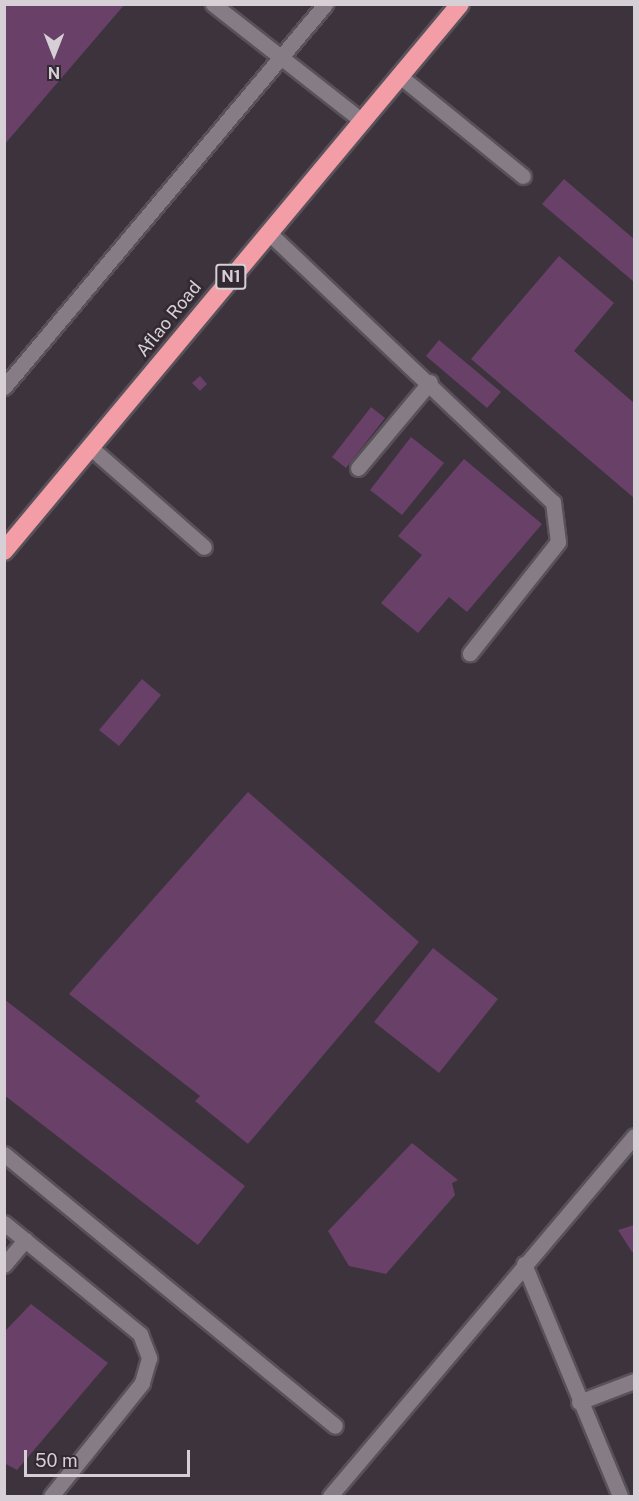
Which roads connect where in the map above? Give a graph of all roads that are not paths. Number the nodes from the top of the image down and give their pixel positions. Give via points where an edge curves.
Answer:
1 (213, 4) edge
2 (325, 4) edge
3 (460, 4) edge
4 (280, 59) junction
5 (401, 77) junction
6 (361, 120) junction
7 (523, 176) dead end
8 (268, 232) junction
9 (430, 382) junction
10 (4, 387) edge
11 (91, 448) junction
12 (358, 468) dead end
13 (204, 547) dead end
14 (4, 551) edge
15 (470, 653) dead end
16 (634, 1136) edge
17 (4, 1154) edge
18 (4, 1223) edge
19 (25, 1240) junction
20 (524, 1264) junction
21 (4, 1265) edge
22 (634, 1381) edge
23 (579, 1402) junction
24 (335, 1426) dead end
25 (51, 1496) edge
26 (330, 1497) edge
27 (620, 1497) edge

1 - 4 street
2 - 4 street
3 - 5 highway, Aflao Road / N1
4 - 6 street
4 - 10 street
5 - 6 highway, Aflao Road / N1
5 - 7 street
6 - 8 highway, Aflao Road / N1
8 - 9 street
8 - 11 highway, Aflao Road / N1
9 - 12 street
9 - 15 street via 529,473 558,513 558,542
11 - 13 street
11 - 14 highway, Aflao Road / N1
16 - 20 street
17 - 24 street
18 - 19 street
19 - 21 street
19 - 25 street via 140,1334 149,1358 142,1383
20 - 23 street
20 - 26 street
22 - 23 street
23 - 27 street

